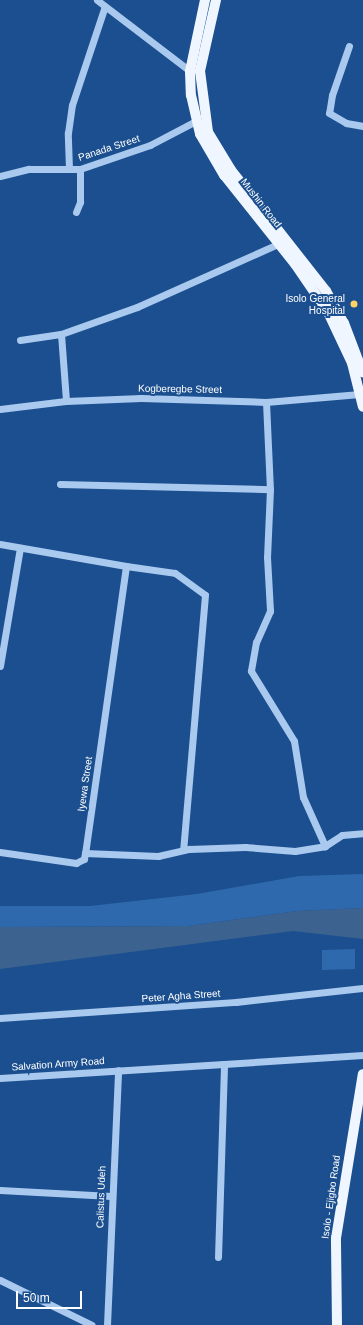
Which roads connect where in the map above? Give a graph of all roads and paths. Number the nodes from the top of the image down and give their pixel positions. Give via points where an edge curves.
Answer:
1 (97, 0) edge
2 (205, 0) edge
3 (216, 0) edge
4 (105, 6) junction
5 (349, 46) dead end
6 (190, 71) junction
7 (196, 121) junction
8 (363, 126) edge
9 (69, 168) junction
10 (80, 169) junction
11 (0, 176) edge
12 (76, 212) dead end
13 (278, 244) junction
14 (61, 334) junction
15 (20, 340) dead end
16 (363, 372) edge
17 (360, 394) junction
18 (66, 401) junction
19 (266, 402) junction
20 (363, 407) edge
21 (0, 409) edge
22 (60, 484) dead end
23 (270, 489) junction
24 (0, 544) edge
25 (20, 548) junction
26 (126, 566) junction
27 (1, 649) edge
28 (0, 666) edge
29 (363, 833) edge
30 (325, 846) junction
31 (182, 850) junction
32 (0, 852) edge
33 (85, 853) junction
34 (363, 988) edge
35 (0, 1018) edge
36 (363, 1055) edge
37 (224, 1064) junction
38 (118, 1070) junction
39 (363, 1074) edge
40 (0, 1078) edge
41 (0, 1190) edge
42 (110, 1196) junction
43 (218, 1257) dead end
44 (0, 1280) edge
45 (92, 1325) edge
46 (107, 1325) edge
47 (337, 1325) edge

1 - 4 street
2 - 6 main road, Mushin Road
3 - 16 main road, Mushin Road via 200,71 203,115 208,132 231,170 326,291 344,323
4 - 6 street
4 - 9 street via 72,105 68,133
5 - 8 street via 328,108 331,116 346,123
6 - 7 main road, Mushin Road
7 - 10 street, Panada Street via 150,145
7 - 13 main road, Mushin Road via 208,151
9 - 10 street, Panada Street
9 - 11 street, Panada Street via 29,169
10 - 12 street via 80,202
13 - 14 street via 186,287
13 - 17 main road, Mushin Road via 304,275 336,327 352,363
14 - 15 street
14 - 18 street
17 - 19 street, Kogberegbe Street
17 - 20 main road, Mushin Road
18 - 19 street, Kogberegbe Street via 141,398
18 - 21 street, Kogberegbe Street
19 - 23 street
22 - 23 street
23 - 30 street via 267,557 270,611 256,642 251,670 294,741 303,797
24 - 25 street
25 - 26 street
25 - 27 street
26 - 31 street via 175,573 205,595
26 - 33 street, Iyewa Street
27 - 28 street
29 - 30 street via 342,835
30 - 31 street via 295,851 245,846
31 - 33 street via 158,856
32 - 33 street via 76,864 84,859
34 - 35 street, Peter Agha Street via 236,1002
36 - 37 street, Salvation Army Road
37 - 38 street, Salvation Army Road
37 - 43 street
38 - 40 street, Salvation Army Road
38 - 42 street, Calistus Udeh
39 - 47 main road, Isolo - Ejigbo Road via 336,1238
41 - 42 street
42 - 46 street, Calistus Udeh
44 - 45 street

